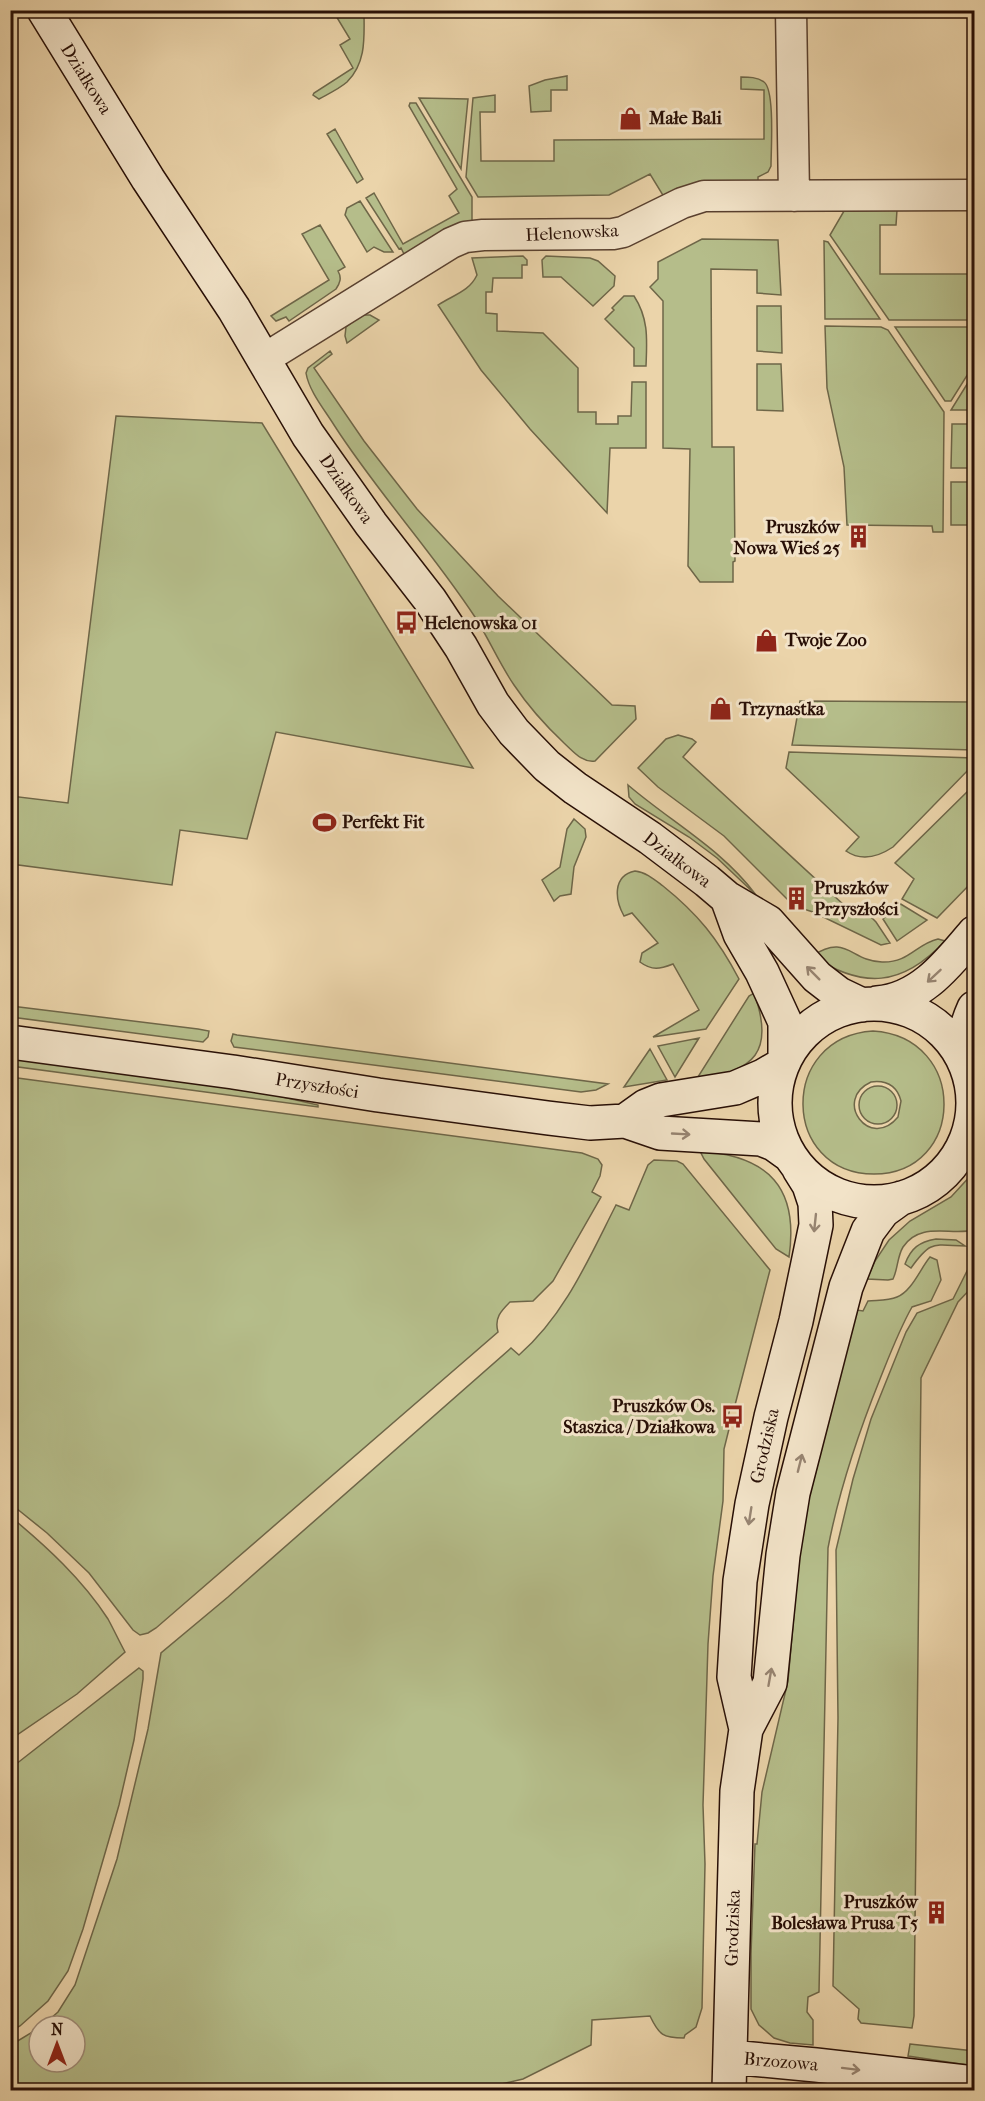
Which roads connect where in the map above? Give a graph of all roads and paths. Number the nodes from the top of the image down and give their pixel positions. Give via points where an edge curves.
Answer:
1 (44, 10) edge
2 (791, 10) edge
3 (975, 195) edge
4 (794, 196) junction
5 (264, 359) junction
6 (727, 898) junction
7 (975, 933) edge
8 (868, 1004) junction
9 (975, 1008) edge
10 (10, 1042) edge
11 (783, 1061) junction
12 (971, 1083) edge
13 (625, 1121) junction
14 (970, 1141) edge
15 (794, 1161) junction
16 (900, 1198) junction
17 (746, 1730) junction
18 (730, 2058) junction
19 (975, 2084) edge
20 (729, 2091) edge

1 - 5 street, Działkowa
2 - 4 street
3 - 4 street, Helenowska
4 - 5 street, Helenowska via 694,198 613,234 465,237
5 - 6 street, Działkowa via 308,435 430,600 514,732 547,766
8 -> 6 street, Działkowa via 839,994 817,977 768,922
6 - 11 street, Działkowa via 786,1022
7 -> 8 street via 937,974 911,994
8 - 11 street via 832,1013 816,1022
8 - 12 street via 904,1008 936,1026 960,1053
9 - 12 street via 966,1026 963,1048
10 - 13 street, Przyszłości via 548,1118 591,1123
11 - 13 street via 764,1076 735,1088 661,1100
11 - 15 street via 774,1101 780,1137
12 - 14 street
13 -> 15 street, Przyszłości via 660,1133 761,1139
14 - 16 street via 944,1172 922,1189
15 - 16 street via 813,1181 846,1198 882,1202
15 -> 17 street, Grodziska via 816,1203 816,1225 752,1504 741,1581 734,1677
17 -> 16 street, Grodziska via 771,1683 793,1493 846,1287 868,1231
17 - 18 street, Grodziska via 737,1791
18 -> 19 street, Brzozowa
18 - 20 street, Grodziska

